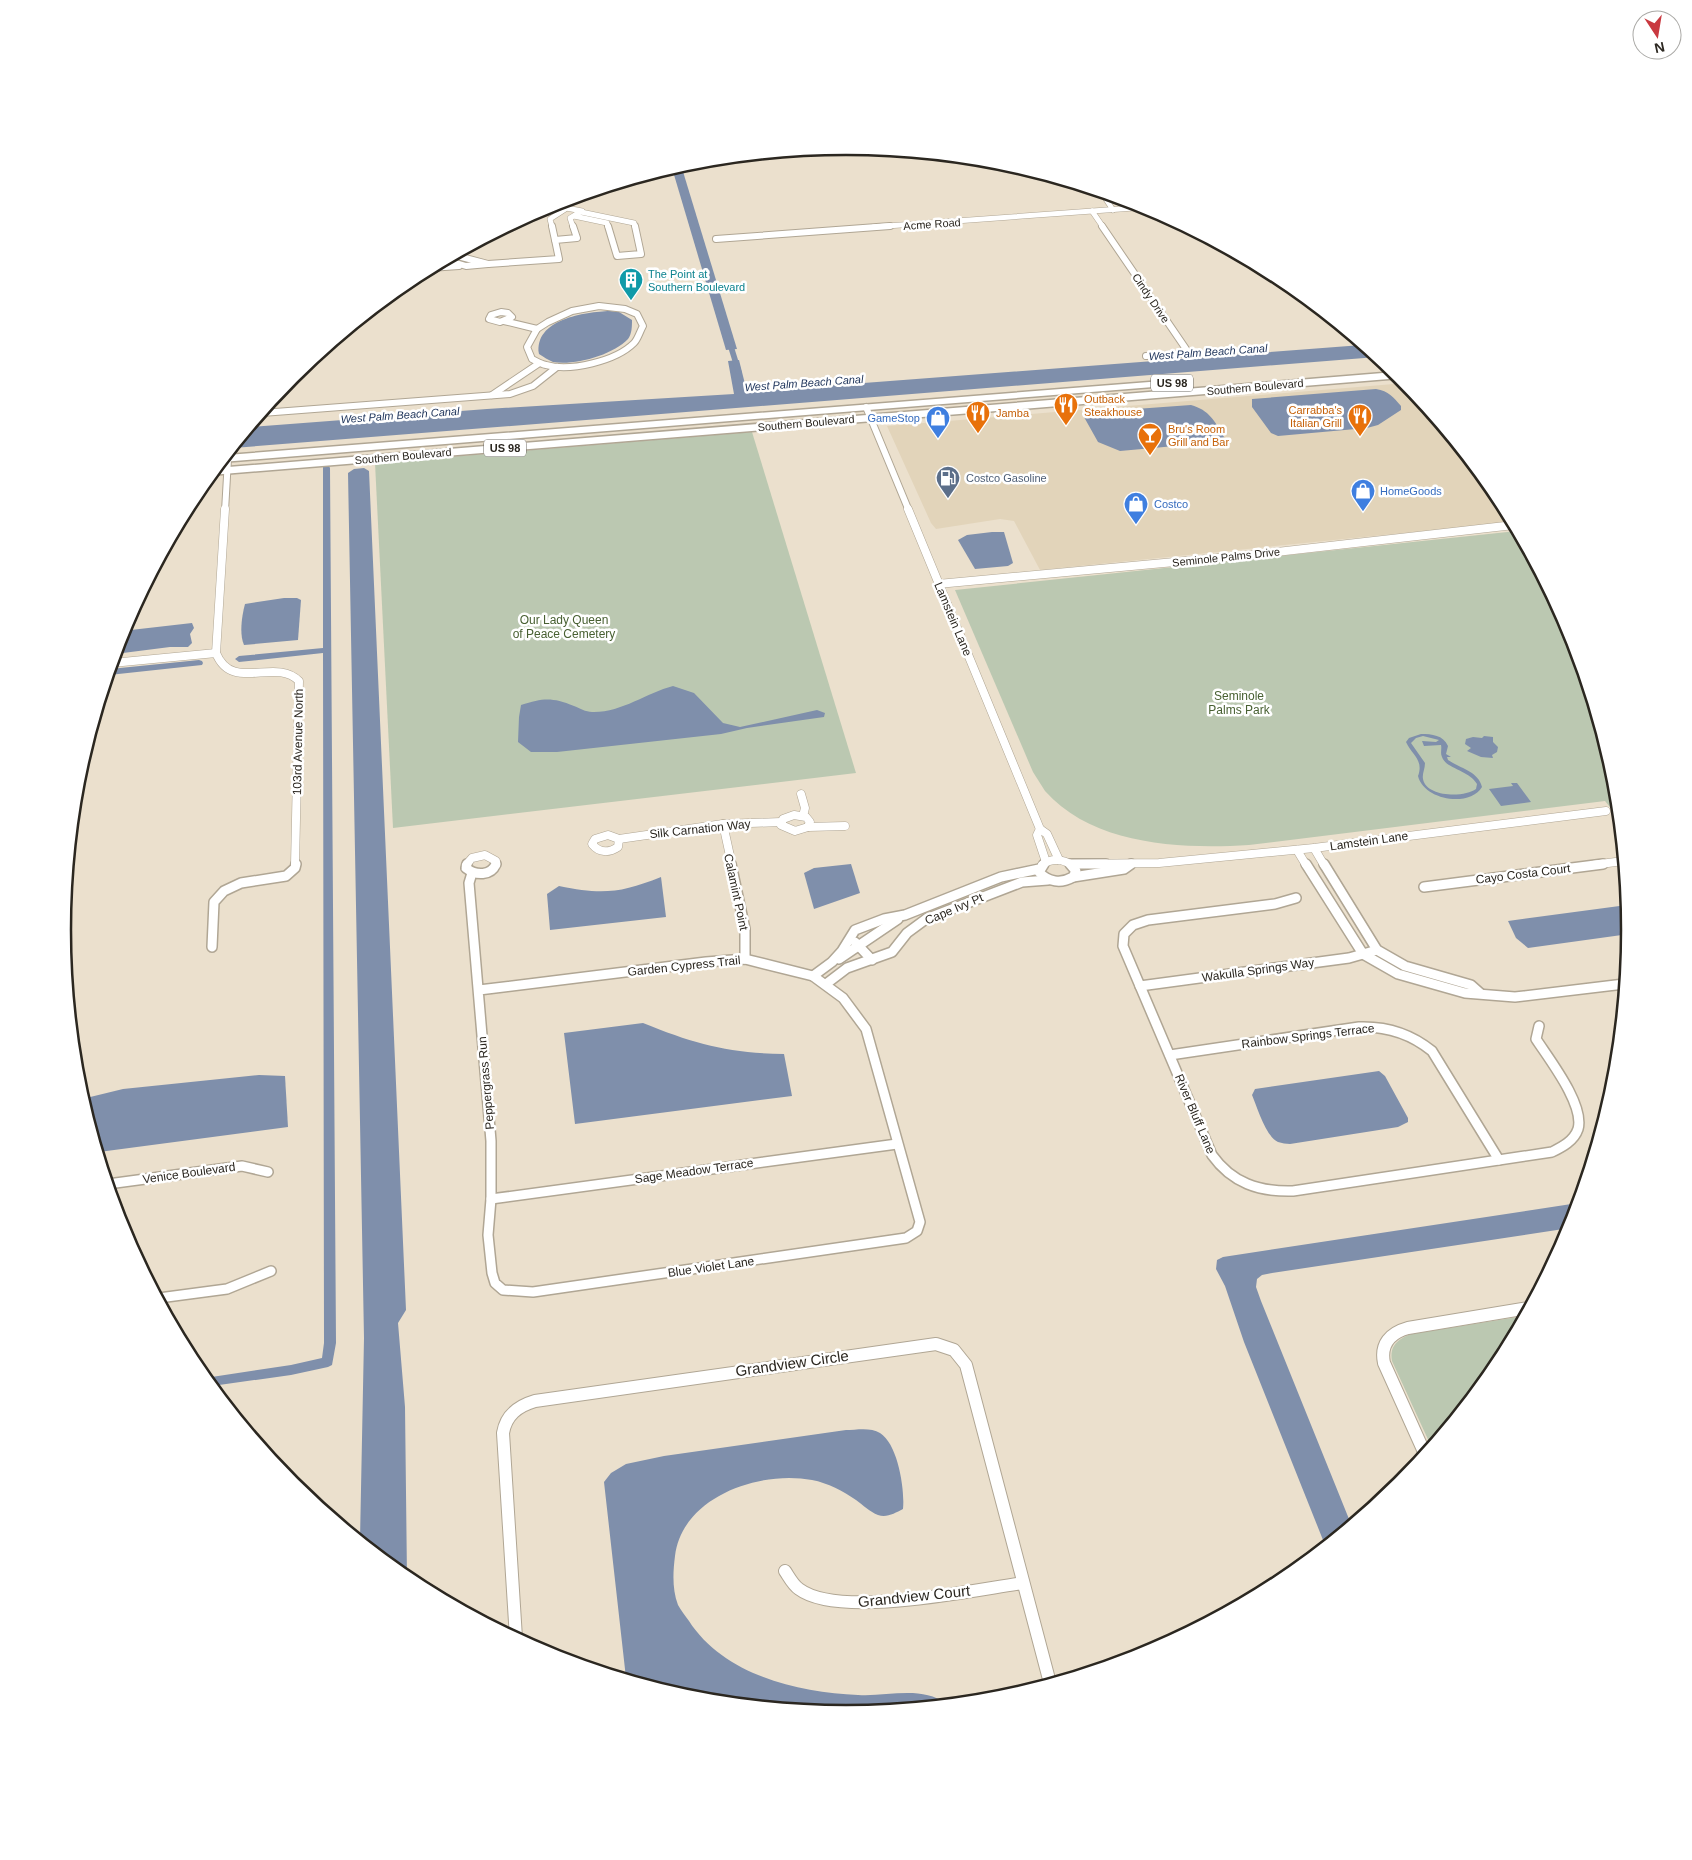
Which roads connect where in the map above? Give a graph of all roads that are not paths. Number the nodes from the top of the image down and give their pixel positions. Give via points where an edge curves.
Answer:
1 (1107, 201) edge
2 (567, 208) joint
3 (1128, 209) edge
4 (1113, 210) junction
5 (1092, 211) junction
6 (581, 212) junction
7 (574, 216) junction
8 (615, 218) junction
9 (607, 223) junction
10 (716, 239) dead end
11 (555, 240) junction
12 (462, 257) edge
13 (454, 262) edge
14 (488, 264) junction
15 (466, 266) junction
16 (446, 267) edge
17 (509, 319) dead end
18 (539, 326) junction
19 (1146, 356) dead end
20 (538, 364) junction
21 (557, 367) junction
22 (1377, 367) edge
23 (1298, 373) junction
24 (1387, 376) edge
25 (1191, 382) junction
26 (1210, 390) junction
27 (490, 396) junction
28 (1104, 399) junction
29 (270, 412) edge
30 (868, 413) junction
31 (231, 458) edge
32 (228, 463) edge
33 (1506, 526) edge
34 (938, 584) junction
35 (216, 653) junction
36 (119, 663) edge
37 (801, 794) dead end
38 (1606, 811) dead end
39 (803, 816) junction
40 (781, 822) junction
41 (723, 824) junction
42 (845, 826) dead end
43 (808, 827) junction
44 (1040, 829) junction
45 (619, 839) dead end
46 (1314, 848) junction
47 (1296, 850) junction
48 (1060, 860) junction
49 (1046, 862) junction
50 (1617, 862) edge
51 (1072, 864) junction
52 (1131, 864) junction
53 (1039, 869) junction
54 (472, 873) dead end
55 (1073, 877) junction
56 (1048, 880) junction
57 (1424, 887) dead end
58 (1296, 898) dead end
59 (1350, 907) junction
60 (1335, 910) junction
61 (905, 915) junction
62 (1362, 927) junction
63 (1347, 929) junction
64 (849, 936) junction
65 (858, 945) junction
66 (212, 947) dead end
67 (1377, 950) junction
68 (1363, 954) junction
69 (744, 959) junction
70 (872, 960) junction
71 (832, 962) junction
72 (1416, 974) junction
73 (813, 976) junction
74 (826, 984) junction
75 (1619, 985) edge
76 (1140, 986) junction
77 (479, 990) junction
78 (1539, 1026) dead end
79 (1170, 1055) junction
80 (897, 1144) junction
81 (1499, 1160) junction
82 (268, 1172) dead end
83 (114, 1183) edge
84 (491, 1199) junction
85 (916, 1231) joint
86 (271, 1271) dead end
87 (503, 1290) joint
88 (164, 1297) edge
89 (1521, 1309) edge
90 (1422, 1447) edge
91 (785, 1571) dead end
92 (1023, 1583) junction
93 (516, 1631) edge
94 (1049, 1678) edge

1 - 4 street
2 - 6 street
2 - 11 street via 550,219
3 - 4 street, Acme Road
4 - 5 street, Acme Road
5 - 10 street, Acme Road
5 - 19 street, Cindy Drive via 1186,349 1182,354 1172,356
6 - 7 street
6 - 8 street
7 - 9 street
7 - 11 street via 570,218 577,238
8 - 9 street
8 - 9 street via 634,223 641,254 615,255
11 - 14 street via 559,259
12 - 14 street
13 - 15 street
14 - 15 street
15 - 16 street
17 - 18 street
18 - 20 street via 526,347
18 - 21 street via 559,316 595,307 624,309 641,319 642,332 623,351 588,365
20 - 21 street
20 - 27 street
21 - 27 street via 525,390
22 - 23 highway, Southern Boulevard / US 98
23 - 25 highway, Southern Boulevard / US 98
23 - 26 highway via 1222,385
24 - 26 highway, Southern Boulevard / US 98
25 - 28 highway via 1192,385 1186,387 1145,390
25 - 30 highway, Southern Boulevard / US 98
26 - 28 highway, Southern Boulevard / US 98
27 - 29 street
28 - 30 highway, Southern Boulevard / US 98
30 - 31 highway, Southern Boulevard / US 98
30 - 34 street, Lamstein Lane
32 - 35 street
33 - 34 street, Seminole Palms Drive via 1250,555
34 - 44 street, Lamstein Lane
35 - 36 street
35 - 66 street, 103rd Avenue North via 222,666 241,674 291,674 299,680 299,692 295,868 286,876 241,883 224,891 214,902
37 - 39 street via 805,808
38 - 46 street, Lamstein Lane
39 - 40 street, Silk Carnation Way via 789,815
39 - 43 street via 810,822
40 - 41 street, Silk Carnation Way
40 - 43 street, Silk Carnation Way via 790,831
41 - 45 street, Silk Carnation Way
41 - 69 street, Calamint Point via 745,929
42 - 43 street, Silk Carnation Way
44 - 48 street, Lamstein Lane via 1047,834
44 - 49 street, Lamstein Lane via 1037,836
46 - 47 street, Lamstein Lane
46 - 59 street
47 - 52 street, Lamstein Lane
47 - 60 street
48 - 49 street
48 - 51 street, Lamstein Lane
49 - 53 street
50 - 57 street, Cayo Costa Court
51 - 52 street, Lamstein Lane
51 - 55 street via 1076,870
52 - 55 street, Lamstein Lane via 1124,869
53 - 56 street
53 - 61 street, Cape Ivy Pt via 1001,877
54 - 77 street, Peppergrass Run via 469,882
55 - 56 street, Cape Ivy Pt via 1065,881
56 - 70 street, Cape Ivy Pt via 1022,882 926,919 907,933 892,952
58 - 76 street, River Bluff Lane via 1133,925 1124,934 1123,946
59 - 60 street
59 - 62 street
60 - 63 street
61 - 64 street, Cape Ivy Pt via 867,924
61 - 65 street, Cape Ivy Pt
62 - 63 street
62 - 67 street
63 - 68 street
64 - 65 street
64 - 71 street, Cape Ivy Pt
65 - 70 street
65 - 71 street, Cape Ivy Pt
67 - 68 street, Wakulla Springs Way
67 - 72 street
68 - 72 street via 1398,974
68 - 76 street, Wakulla Springs Way
69 - 73 street, Garden Cypress Trail
69 - 77 street, Garden Cypress Trail
70 - 74 street, Cape Ivy Pt via 847,968
71 - 73 street, Cape Ivy Pt
72 - 75 street via 1465,993 1514,997
73 - 74 street, Garden Cypress Trail
74 - 80 street, Garden Cypress Trail via 853,1009 866,1029
76 - 79 street, River Bluff Lane
77 - 84 street, Peppergrass Run via 491,1141
78 - 81 street, River Bluff Lane via 1536,1038 1574,1102 1580,1119 1579,1128 1570,1142 1552,1152
79 - 81 street, Rainbow Springs Terrace via 1359,1027 1394,1030 1416,1038 1432,1051
79 - 81 street, River Bluff Lane via 1217,1163 1233,1178 1256,1188 1293,1192
80 - 84 street, Sage Meadow Terrace
80 - 85 street, Garden Cypress Trail via 920,1222
82 - 83 street, Venice Boulevard via 242,1166
84 - 87 street, Peppergrass Run via 488,1235 492,1273 495,1283
85 - 87 street, Blue Violet Lane via 906,1238 533,1292
86 - 88 street via 227,1289
89 - 90 street via 1408,1328 1387,1339 1382,1351 1384,1363
91 - 92 street, Grandview Court via 798,1590 830,1600 857,1603 878,1603
92 - 93 street, Grandview Circle via 966,1365 952,1348 926,1344 535,1401 519,1407 508,1417 503,1432
92 - 94 street, Grandview Circle

